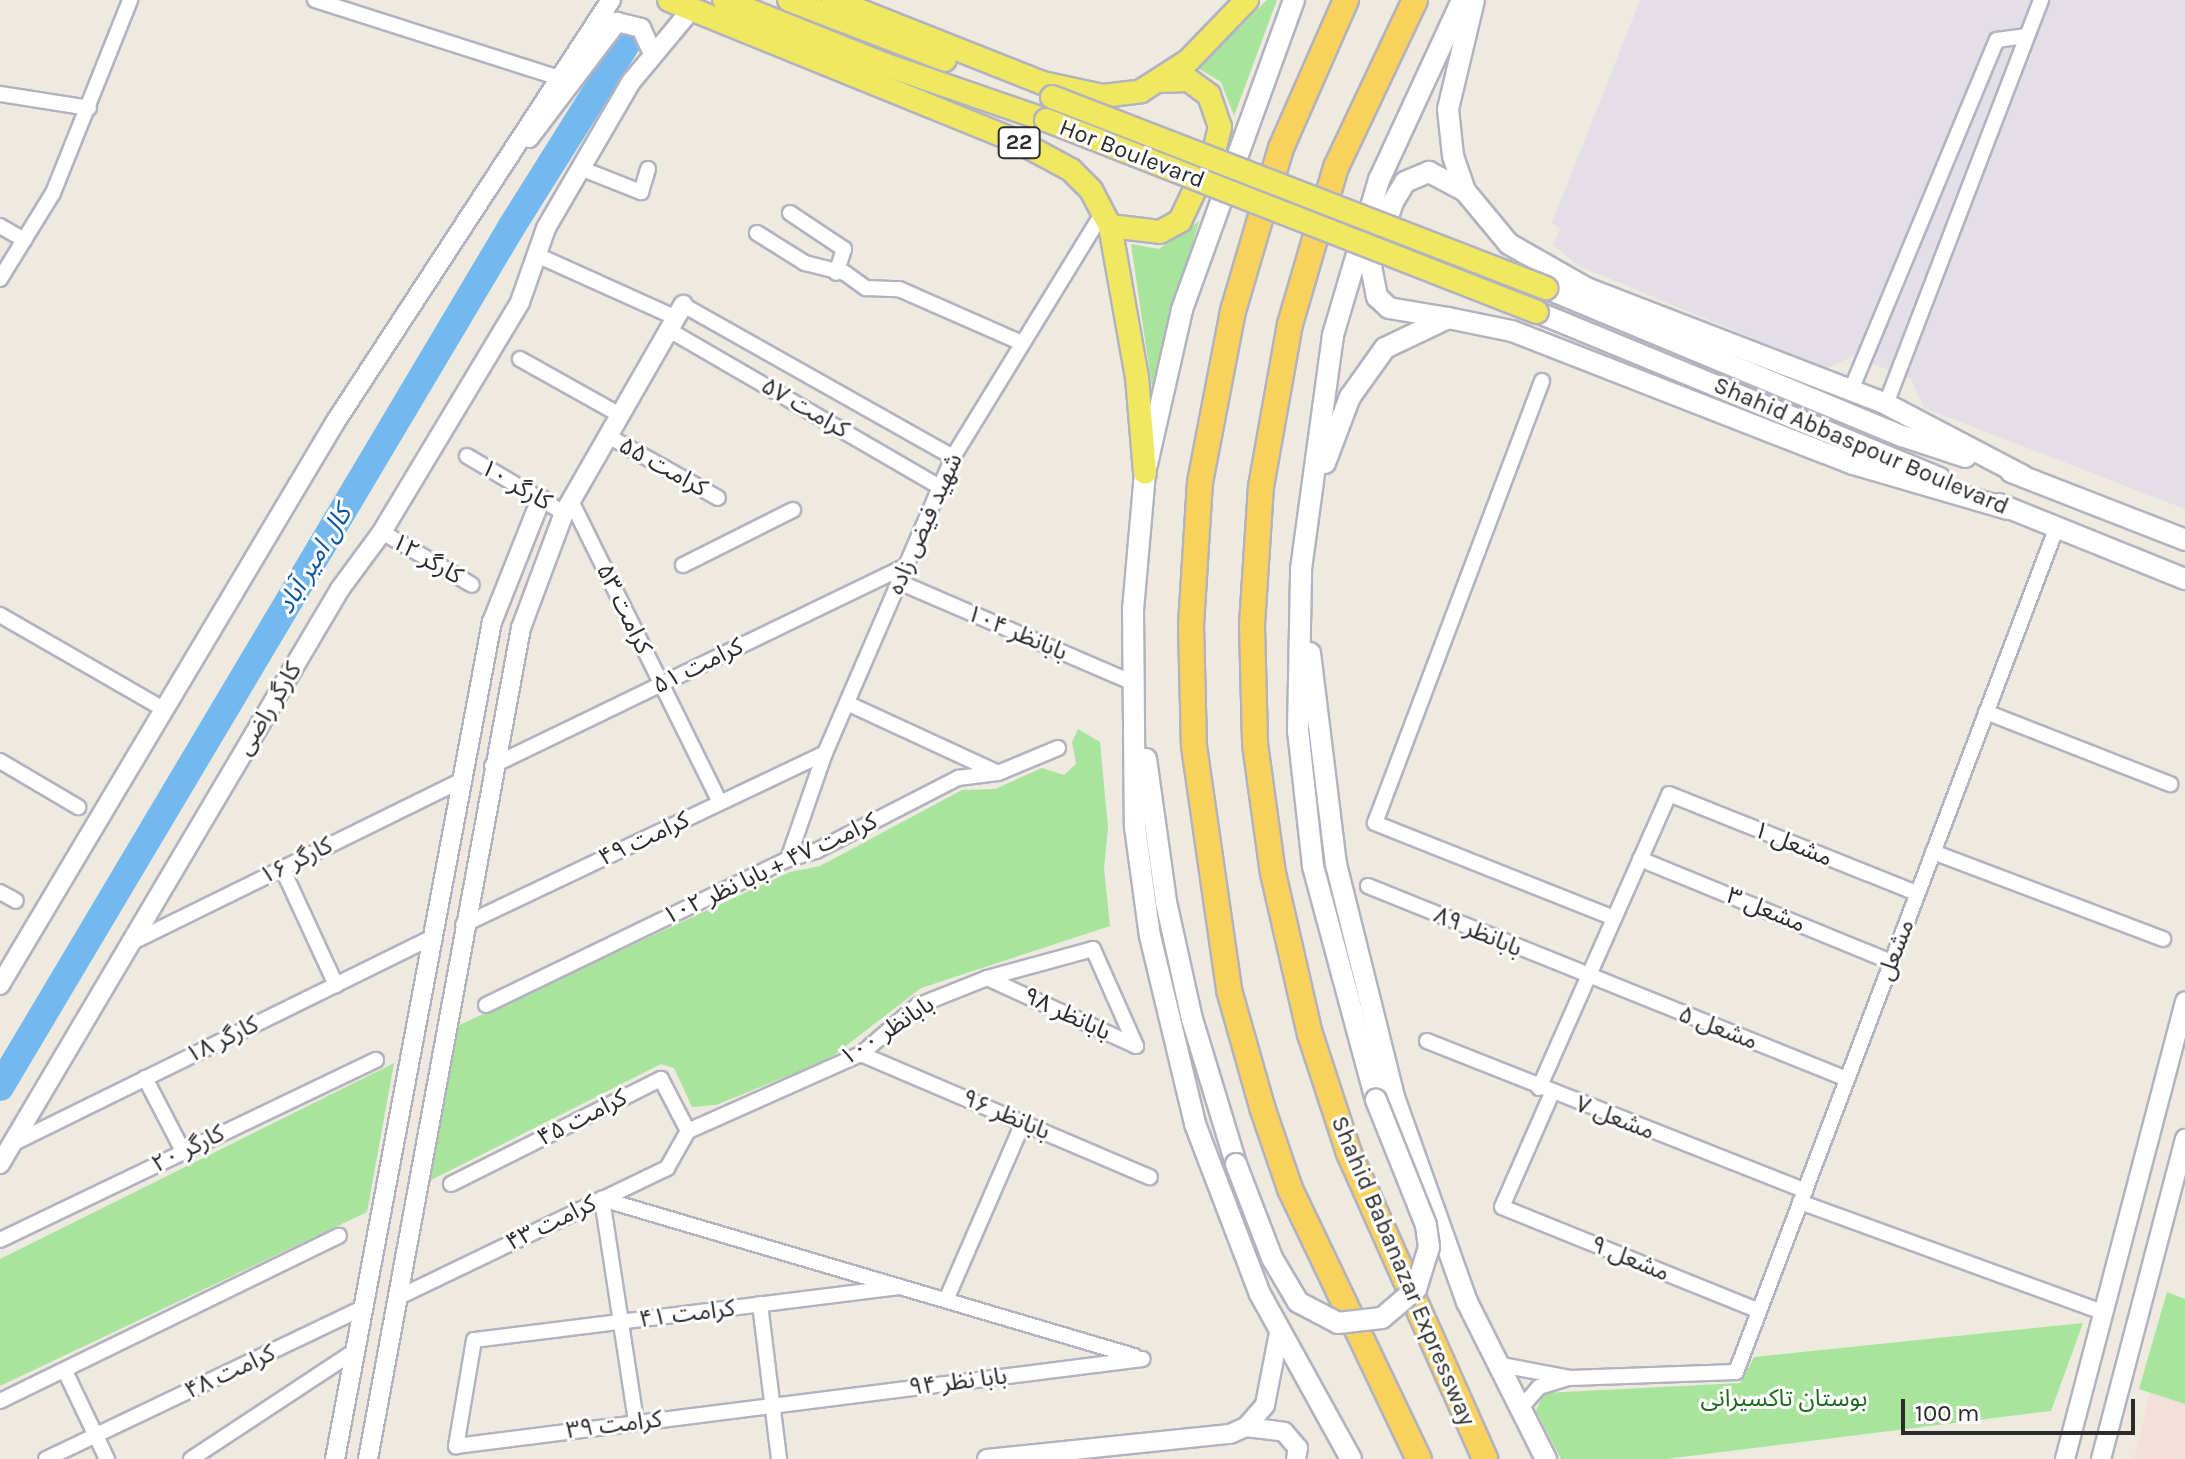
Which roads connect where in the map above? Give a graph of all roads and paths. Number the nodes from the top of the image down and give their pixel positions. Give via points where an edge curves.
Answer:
1 (130, 0) edge
2 (315, 0) edge
3 (611, 0) edge
4 (669, 0) edge
5 (724, 0) edge
6 (789, 0) edge
7 (833, 0) edge
8 (1247, 0) edge
9 (1294, 0) edge
10 (1346, 0) edge
11 (1415, 0) edge
12 (1462, 0) edge
13 (1474, 0) edge
14 (2041, 0) edge
15 (691, 10) junction
16 (2027, 36) junction
17 (652, 52) junction
18 (557, 77) junction
19 (1159, 81) junction
20 (0, 94) edge
21 (89, 108) junction
22 (580, 168) junction
23 (648, 169) dead end
24 (495, 170) junction
25 (1465, 191) junction
26 (790, 213) dead end
27 (1107, 218) junction
28 (0, 226) edge
29 (757, 233) dead end
30 (24, 240) junction
31 (539, 256) junction
32 (836, 273) junction
33 (0, 279) edge
34 (1546, 288) joint
35 (1537, 312) joint
36 (676, 318) junction
37 (1448, 318) junction
38 (1020, 342) junction
39 (520, 359) dead end
40 (1542, 381) dead end
41 (1851, 390) junction
42 (1886, 404) junction
43 (620, 415) junction
44 (608, 436) junction
45 (467, 456) dead end
46 (953, 457) junction
47 (1145, 473) junction
48 (2023, 476) junction
49 (940, 487) junction
50 (1313, 493) junction
51 (718, 498) dead end
52 (541, 499) junction
53 (568, 507) junction
54 (2008, 509) junction
55 (793, 510) dead end
56 (2056, 529) junction
57 (382, 532) junction
58 (2185, 540) edge
59 (683, 565) dead end
60 (905, 566) junction
61 (1301, 569) junction
62 (2185, 579) edge
63 (899, 582) junction
64 (472, 585) dead end
65 (0, 615) edge
66 (661, 684) junction
67 (1136, 684) junction
68 (849, 704) junction
69 (165, 710) junction
70 (1986, 712) junction
71 (1058, 748) dead end
72 (825, 753) junction
73 (0, 761) edge
74 (492, 766) junction
75 (998, 773) junction
76 (462, 780) junction
77 (2170, 784) dead end
78 (720, 802) junction
79 (78, 807) dead end
80 (1933, 852) junction
81 (788, 859) junction
82 (1640, 859) junction
83 (282, 868) junction
84 (1368, 886) dead end
85 (0, 892) edge
86 (1917, 893) junction
87 (16, 901) dead end
88 (1614, 918) junction
89 (463, 925) junction
90 (433, 937) junction
91 (2163, 939) dead end
92 (131, 943) junction
93 (1093, 949) joint
94 (1891, 962) junction
95 (1588, 977) junction
96 (987, 978) junction
97 (0, 985) edge
98 (336, 985) junction
99 (2185, 1001) edge
100 (486, 1005) dead end
101 (1427, 1041) dead end
102 (861, 1054) junction
103 (376, 1060) dead end
104 (145, 1078) junction
105 (1847, 1079) junction
106 (1546, 1091) junction
107 (1023, 1123) junction
108 (688, 1131) junction
109 (2185, 1139) edge
110 (12, 1144) junction
111 (183, 1151) junction
112 (0, 1164) edge
113 (1150, 1177) dead end
114 (451, 1184) dead end
115 (1802, 1196) junction
116 (602, 1199) junction
117 (339, 1236) dead end
118 (0, 1240) edge
119 (900, 1287) junction
120 (397, 1298) junction
121 (946, 1300) junction
122 (760, 1304) junction
123 (363, 1308) junction
124 (1759, 1311) junction
125 (2103, 1312) junction
126 (621, 1322) junction
127 (1279, 1333) junction
128 (355, 1351) junction
129 (1496, 1364) junction
130 (65, 1371) junction
131 (1570, 1378) junction
132 (0, 1401) edge
133 (773, 1406) junction
134 (1520, 1409) junction
135 (636, 1421) junction
136 (1246, 1427) junction
137 (96, 1435) junction
138 (456, 1446) joint
139 (46, 1459) edge
140 (107, 1459) edge
141 (191, 1459) edge
142 (335, 1459) edge
143 (368, 1459) edge
144 (779, 1459) edge
145 (987, 1459) edge
146 (1296, 1459) edge
147 (1351, 1459) edge
148 (1419, 1459) edge
149 (1485, 1459) edge
150 (1546, 1459) edge
151 (2065, 1459) edge
152 (2101, 1459) edge

1 - 21 street
2 - 18 street
3 - 18 street
4 - 15 main road, 22
5 - 35 main road, Hor Boulevard, bridge
6 - 34 main road, Hor Boulevard, bridge
7 - 19 main road via 1043,83 1103,96 1141,91
8 - 19 main road via 1188,61
9 - 47 main road via 1182,310
10 - 148 highway via 1281,148 1233,311 1200,482 1191,625 1194,746 1229,990 1290,1189
11 - 149 highway, Shahid Babanazar Expressway via 1336,167 1290,324 1261,486 1252,626 1255,744 1273,873 1310,1034 1349,1153
12 - 50 main road via 1379,180 1333,335
13 - 25 main road via 1448,109 1453,156
14 - 16 street
15 - 17 street, کارگر راضی
15 - 27 main road, 22 via 1023,144 1071,170
16 - 41 street via 1997,40
16 - 42 street
17 - 22 street, کارگر راضی
17 - 24 street via 641,28 617,22 534,133
18 - 24 street
19 - 27 main road via 1188,80 1209,95 1219,118 1215,147 1180,221 1160,232
20 - 21 street
21 - 30 street via 53,193
22 - 23 street via 641,192
22 - 31 street, کارگر راضی via 546,228
24 - 69 street via 336,421
25 - 37 main road via 1429,172 1405,182 1371,266 1377,297 1389,308
25 - 41 main road via 1509,244 1539,265
26 - 32 street via 844,249
27 - 38 street, شهید فیض زاده
27 - 47 main road, 22 via 1137,377
28 - 30 street
29 - 32 street via 805,263
30 - 33 street
31 - 36 street
31 - 57 street, کارگر راضی via 520,302
32 - 38 street via 870,289 899,289
34 - 48 main road, Shahid Abbaspour Boulevard via 1902,436
35 - 54 main road, Shahid Abbaspour Boulevard
36 - 43 street
36 - 46 street
36 - 49 street, کرامت ۵۷
37 - 50 main road via 1385,348 1350,397
37 - 54 main road via 1512,331 1853,464
38 - 46 street, شهید فیض زاده
39 - 43 street
40 - 88 street via 1375,823
41 - 42 main road
42 - 48 main road
43 - 44 street
44 - 51 street, کرامت ۵۵
44 - 53 street
45 - 52 street, کارگر ۱۰
46 - 49 street, شهید فیض زاده
47 - 67 main road via 1133,610
48 - 58 main road, Shahid Abbaspour Boulevard
49 - 60 street, شهید فیض زاده
50 - 61 main road
52 - 53 street, کارگر ۱۰
52 - 76 street via 492,622
53 - 66 street, کرامت ۵۳
53 - 74 street via 521,628
54 - 56 main road, Shahid Abbaspour Boulevard
55 - 59 street
56 - 62 main road, Shahid Abbaspour Boulevard
56 - 70 street, مشعل
57 - 64 street, کارگر ۱۲
57 - 92 street, کارگر راضی via 340,589
60 - 63 street, شهید فیض زاده
60 - 66 street, کرامت ۵۱
61 - 67 main road, bridge via 1298,731 1313,866 1376,1100 1426,1225 1429,1247 1416,1289 1382,1318 1338,1323 1298,1302 1272,1258 1236,1164 1192,1019 1166,902
61 - 129 main road via 1336,864 1367,998 1443,1237
63 - 67 street, بابانظر ۱۰۴
63 - 68 street, شهید فیض زاده
65 - 69 street
66 - 74 street, کرامت ۵۱
66 - 78 street, کرامت ۵۳
67 - 127 main road via 1135,827 1150,936 1195,1124
68 - 72 street, شهید فیض زاده
68 - 75 street
69 - 97 street
70 - 77 street
70 - 80 street, مشعل
71 - 75 street, کرامت ۴۷ + بابا نظر ۱۰۲
72 - 78 street, کرامت ۴۹
72 - 81 street, شهید فیض زاده
73 - 79 street
74 - 89 street
75 - 81 street, کرامت ۴۷ + بابا نظر ۱۰۲ via 958,778 816,851
76 - 83 street, کارگر ۱۶
76 - 90 street
78 - 89 street, کرامت ۴۹
80 - 86 street, مشعل
80 - 91 street
81 - 100 street, کرامت ۴۷ + بابا نظر ۱۰۲
82 - 86 street, مشعل ۱ via 1669,794
82 - 88 street
82 - 94 street, مشعل ۳
83 - 92 street, کارگر ۱۶
83 - 98 street
84 - 95 street, بابانظر ۸۹
85 - 87 street
86 - 94 street, مشعل
88 - 95 street
89 - 120 street
90 - 98 street, کارگر ۱۸
90 - 123 street
92 - 110 street, کارگر راضی
93 - 96 street, بابانظر ۱۰۰
93 - 96 street, بابانظر ۹۸ via 1136,1046
94 - 105 street, مشعل
95 - 105 street, مشعل ۵
95 - 106 street
96 - 102 street, بابانظر ۱۰۰ via 917,1006
98 - 104 street, کارگر ۱۸
99 - 125 street
101 - 106 street, مشعل ۷
102 - 107 street, بابانظر ۹۶
102 - 108 street, بابانظر ۱۰۰
103 - 111 street, کارگر ۲۰
104 - 110 street, کارگر ۱۸
104 - 111 street
105 - 115 street, مشعل
106 - 115 street, مشعل ۷
106 - 124 street, مشعل ۹ via 1502,1207
107 - 113 street, بابانظر ۹۶
107 - 121 street
108 - 114 street, کرامت ۴۵ via 661,1079
108 - 116 street, کرامت ۴۳ via 667,1168
109 - 152 street
110 - 112 street, کارگر راضی
111 - 118 street, کارگر ۲۰
115 - 124 street, مشعل
115 - 125 street, مشعل ۷
116 - 119 street
116 - 120 street, کرامت ۴۳
116 - 126 street
117 - 130 street
119 - 121 street
119 - 122 street, کرامت ۴۱
120 - 143 street
121 - 133 street, بابا نظر ۹۴ via 1143,1359
122 - 126 street, کرامت ۴۱
122 - 133 street
123 - 128 street
123 - 137 street, کرامت ۴۸
124 - 131 street, مشعل via 1736,1372
125 - 151 street
126 - 135 street
126 - 138 street, کرامت ۴۱ via 474,1340
127 - 136 street via 1265,1405
127 - 147 main road
128 - 141 street
128 - 142 street
129 - 131 street
129 - 134 main road
130 - 132 street
130 - 137 street
131 - 134 street via 1539,1387
133 - 135 street, کرامت ۳۹
133 - 144 street
134 - 150 main road
135 - 138 street, کرامت ۳۹
136 - 145 street via 1230,1434
136 - 146 street via 1284,1432 1298,1448
137 - 139 street, کرامت ۴۸
137 - 140 street

